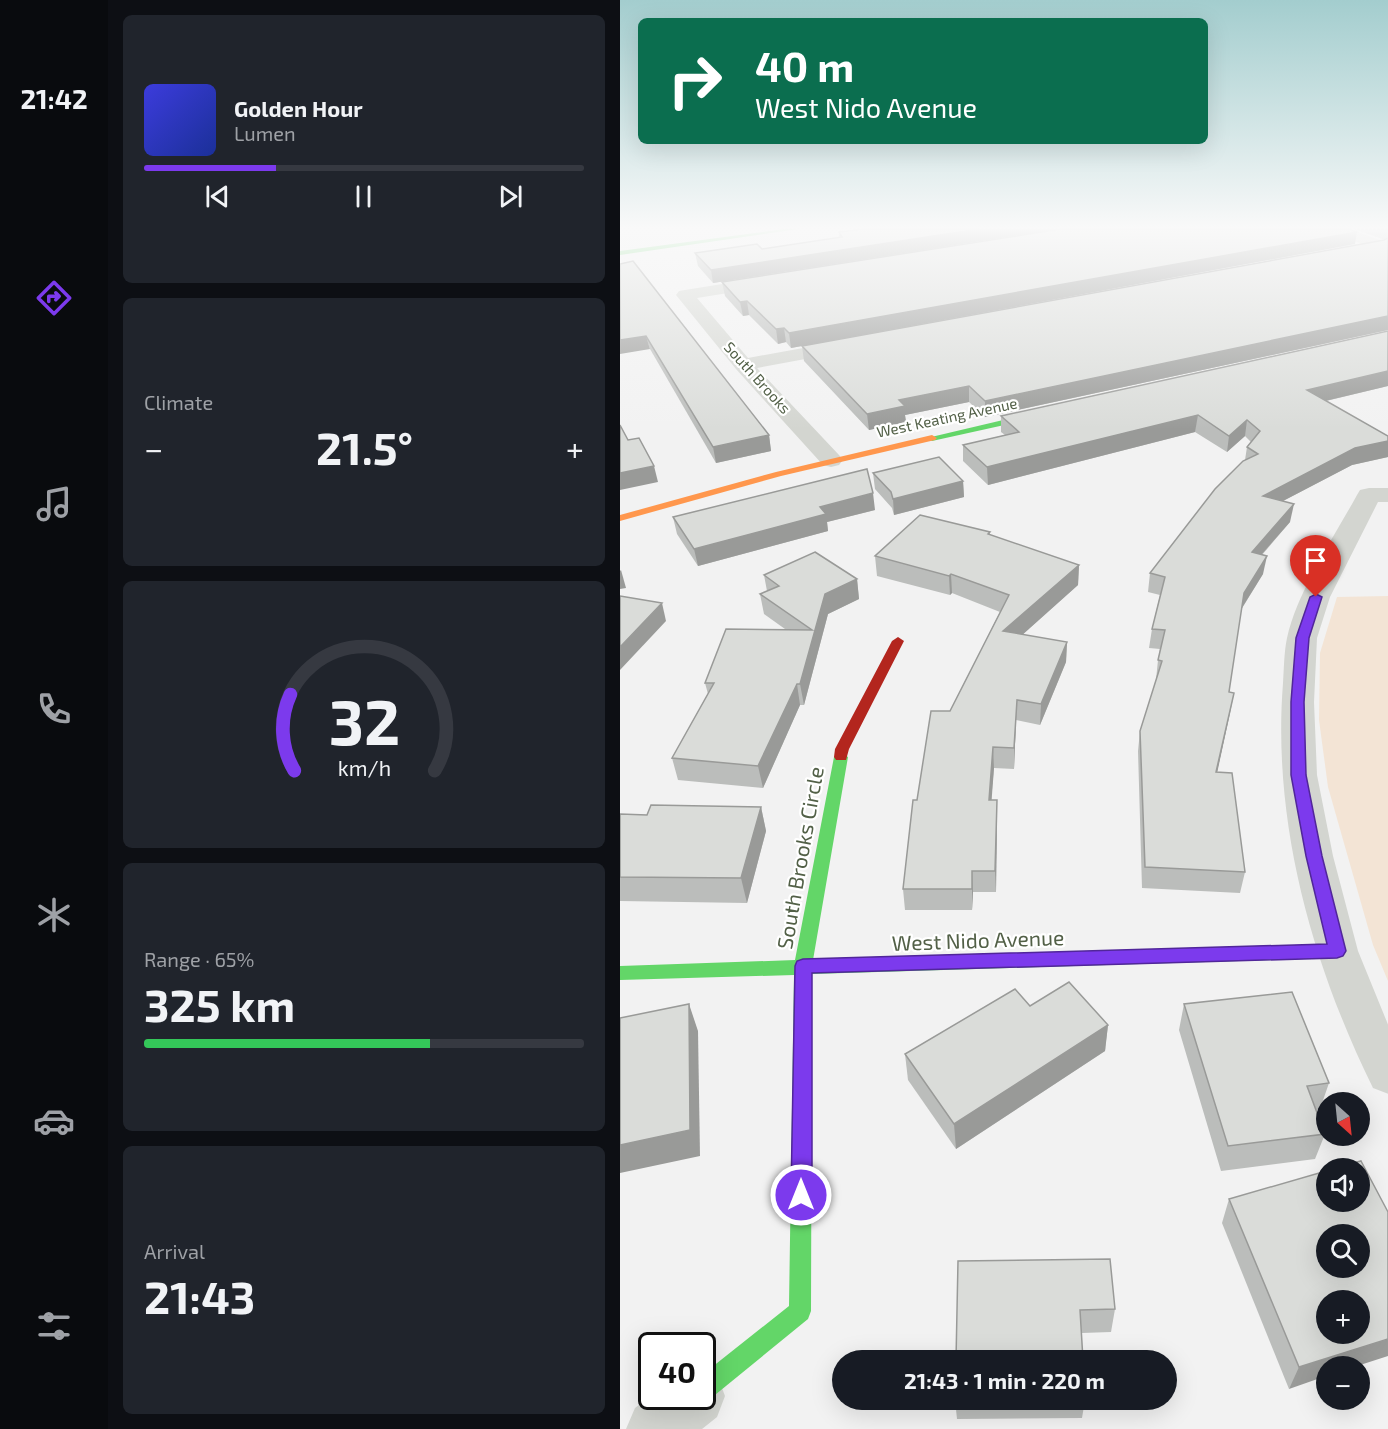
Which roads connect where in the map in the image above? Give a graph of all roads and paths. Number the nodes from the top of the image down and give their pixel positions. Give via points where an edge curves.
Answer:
1 (686, 296) edge
2 (865, 342) edge
3 (743, 365) junction
4 (1063, 409) edge
5 (831, 460) junction
6 (1379, 495) edge
7 (620, 518) edge
8 (898, 640) dead end
9 (1337, 951) junction
10 (803, 966) junction
11 (620, 973) edge
12 (1388, 1073) edge
13 (716, 1380) edge
14 (679, 1410) edge
15 (656, 1429) edge

1 - 3 street, South Brooks
2 - 3 street
3 - 5 street, South Brooks
4 - 5 street, West Keating Avenue
5 - 7 street, West Keating Avenue
6 - 9 street via 1316,597 1302,638 1299,775
8 - 10 street, South Brooks Circle via 842,749
9 - 10 street, West Nido Avenue
9 - 12 street
10 - 11 street, West Nido Avenue
10 - 13 street, South Brooks Circle via 800,1311
14 - 15 street

